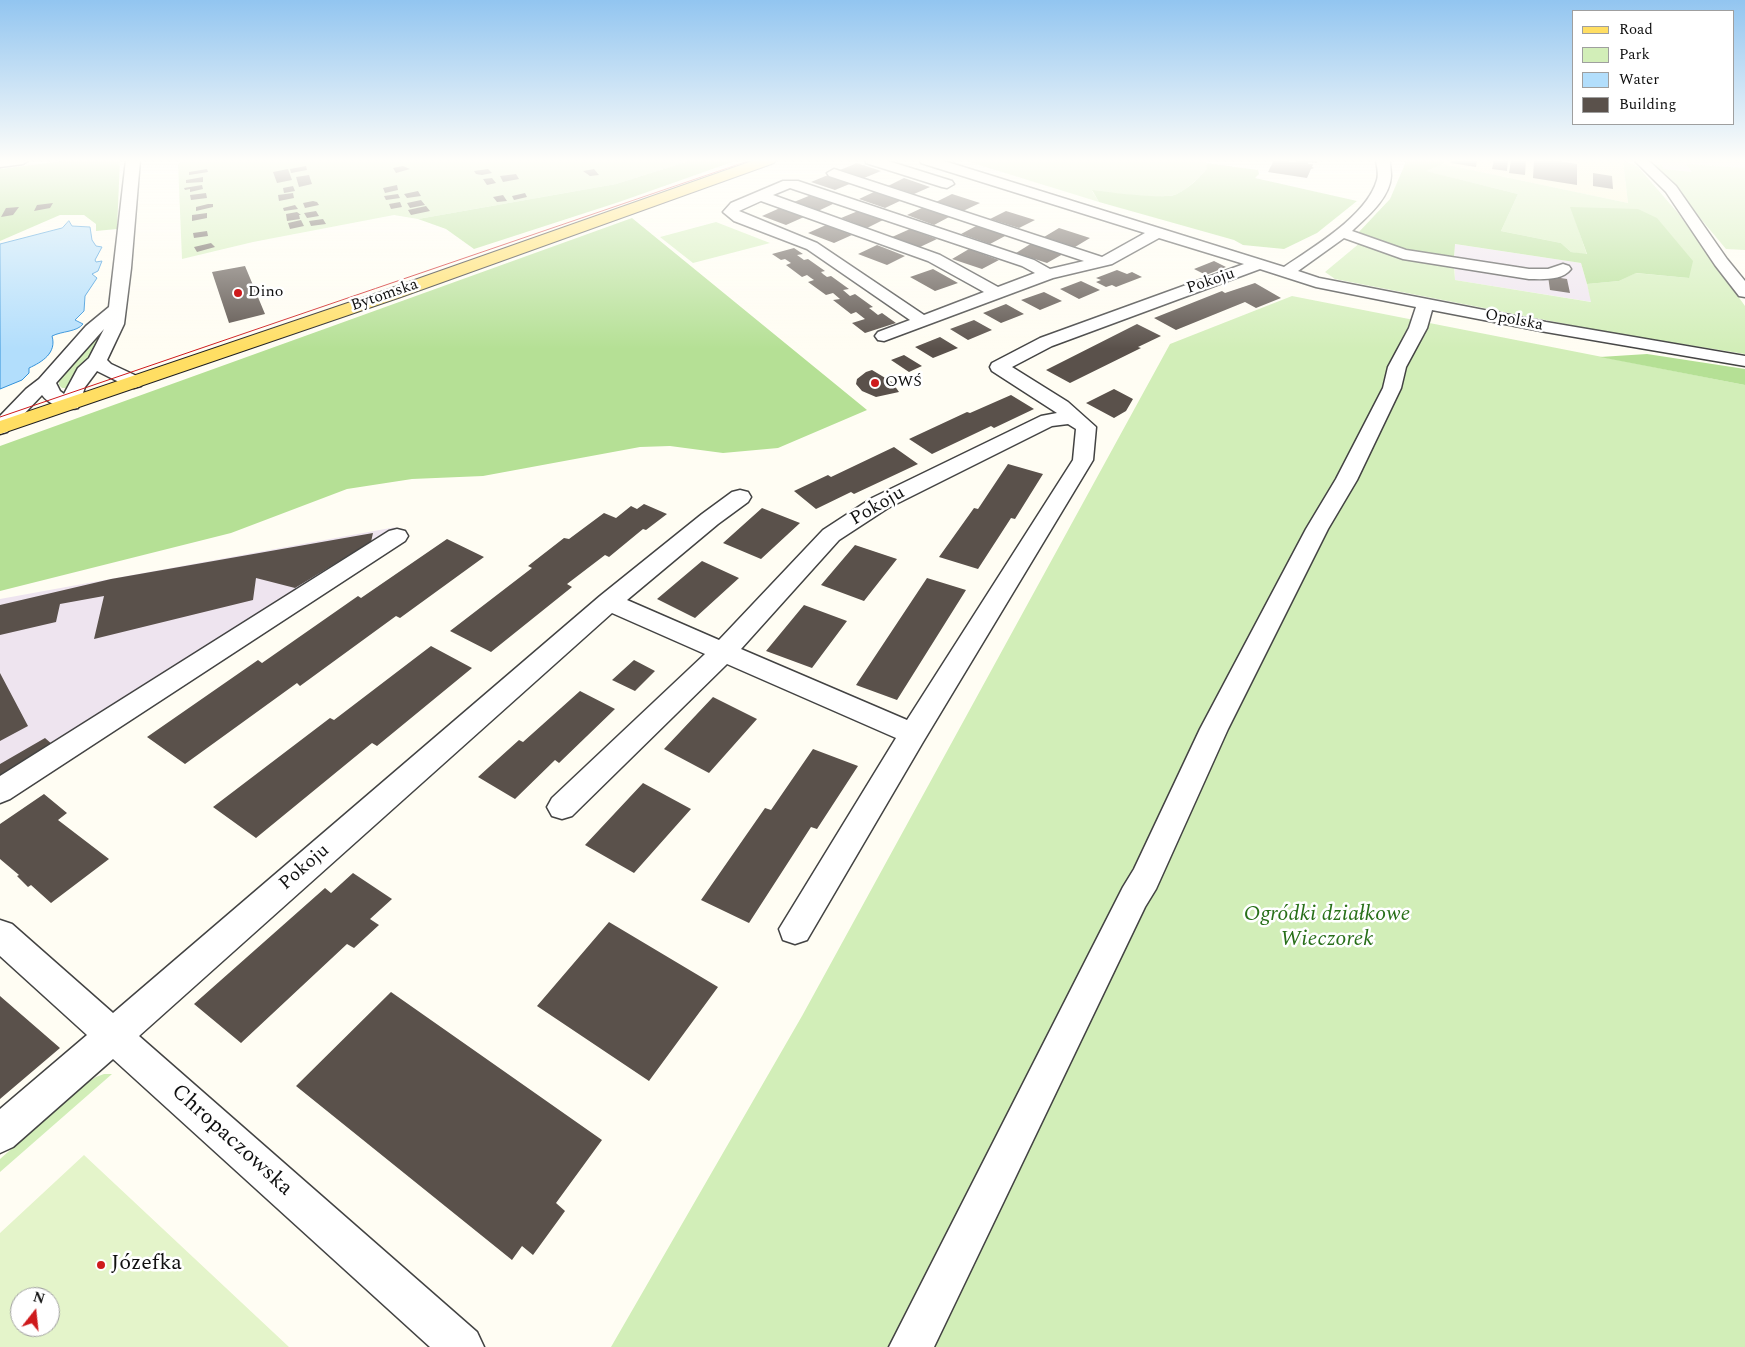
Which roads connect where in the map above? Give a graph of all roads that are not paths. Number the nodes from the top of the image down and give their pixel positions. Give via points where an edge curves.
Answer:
1 (127, 223) edge
2 (593, 223) edge
3 (752, 223) edge
4 (836, 223) edge
5 (911, 223) edge
6 (984, 223) edge
7 (1124, 223) edge
8 (1350, 223) edge
9 (1695, 223) edge
10 (1341, 232) junction
11 (1156, 233) junction
12 (1114, 237) dead end
13 (1136, 244) junction
14 (1102, 262) junction
15 (1257, 265) junction
16 (1563, 270) dead end
17 (1285, 273) junction
18 (1048, 274) junction
19 (1745, 292) edge
20 (997, 293) junction
21 (1425, 304) junction
22 (117, 309) junction
23 (922, 321) junction
24 (884, 336) dead end
25 (97, 361) junction
26 (1745, 361) edge
27 (134, 382) junction
28 (46, 383) junction
29 (71, 404) junction
30 (1072, 418) junction
31 (0, 428) edge
32 (740, 497) dead end
33 (397, 536) dead end
34 (609, 602) junction
35 (723, 652) junction
36 (913, 734) junction
37 (0, 791) edge
38 (562, 807) dead end
39 (795, 929) dead end
40 (0, 935) edge
41 (112, 1036) junction
42 (0, 1134) edge
43 (462, 1347) edge
44 (911, 1347) edge

1 - 22 street
2 - 27 main road, Bytomska
3 - 23 street via 812,246
4 - 20 street via 934,258
5 - 18 street via 1028,263
6 - 14 street
7 - 11 street, Opolska
8 - 10 street
9 - 19 street
10 - 16 street via 1403,254 1529,274
10 - 17 street
11 - 13 street
11 - 15 street, Opolska
12 - 13 street
13 - 14 street
14 - 18 street
15 - 17 street, Opolska
15 - 30 street, Pokoju via 1046,342 999,367 1061,406
17 - 21 street, Opolska
18 - 20 street
20 - 23 street
21 - 26 street, Opolska
21 - 44 street via 1418,328 1397,367 1392,388 1214,729 1145,879
22 - 25 street via 115,324
22 - 28 street via 92,330
23 - 24 street
25 - 27 street via 104,368
25 - 29 street via 85,372
27 - 29 main road, Bytomska
28 - 29 street via 52,395
28 - 31 street
29 - 31 main road, Bytomska
30 - 35 street, Pokoju via 1048,420 880,503 831,535
30 - 36 street, Pokoju via 1086,427 1083,460
32 - 34 street, Pokoju
33 - 37 street
34 - 35 street
34 - 41 street, Pokoju
35 - 36 street
35 - 38 street, Pokoju
36 - 39 street, Pokoju
40 - 41 street, Chropaczowska
41 - 42 street, Pokoju
41 - 43 street, Chropaczowska

